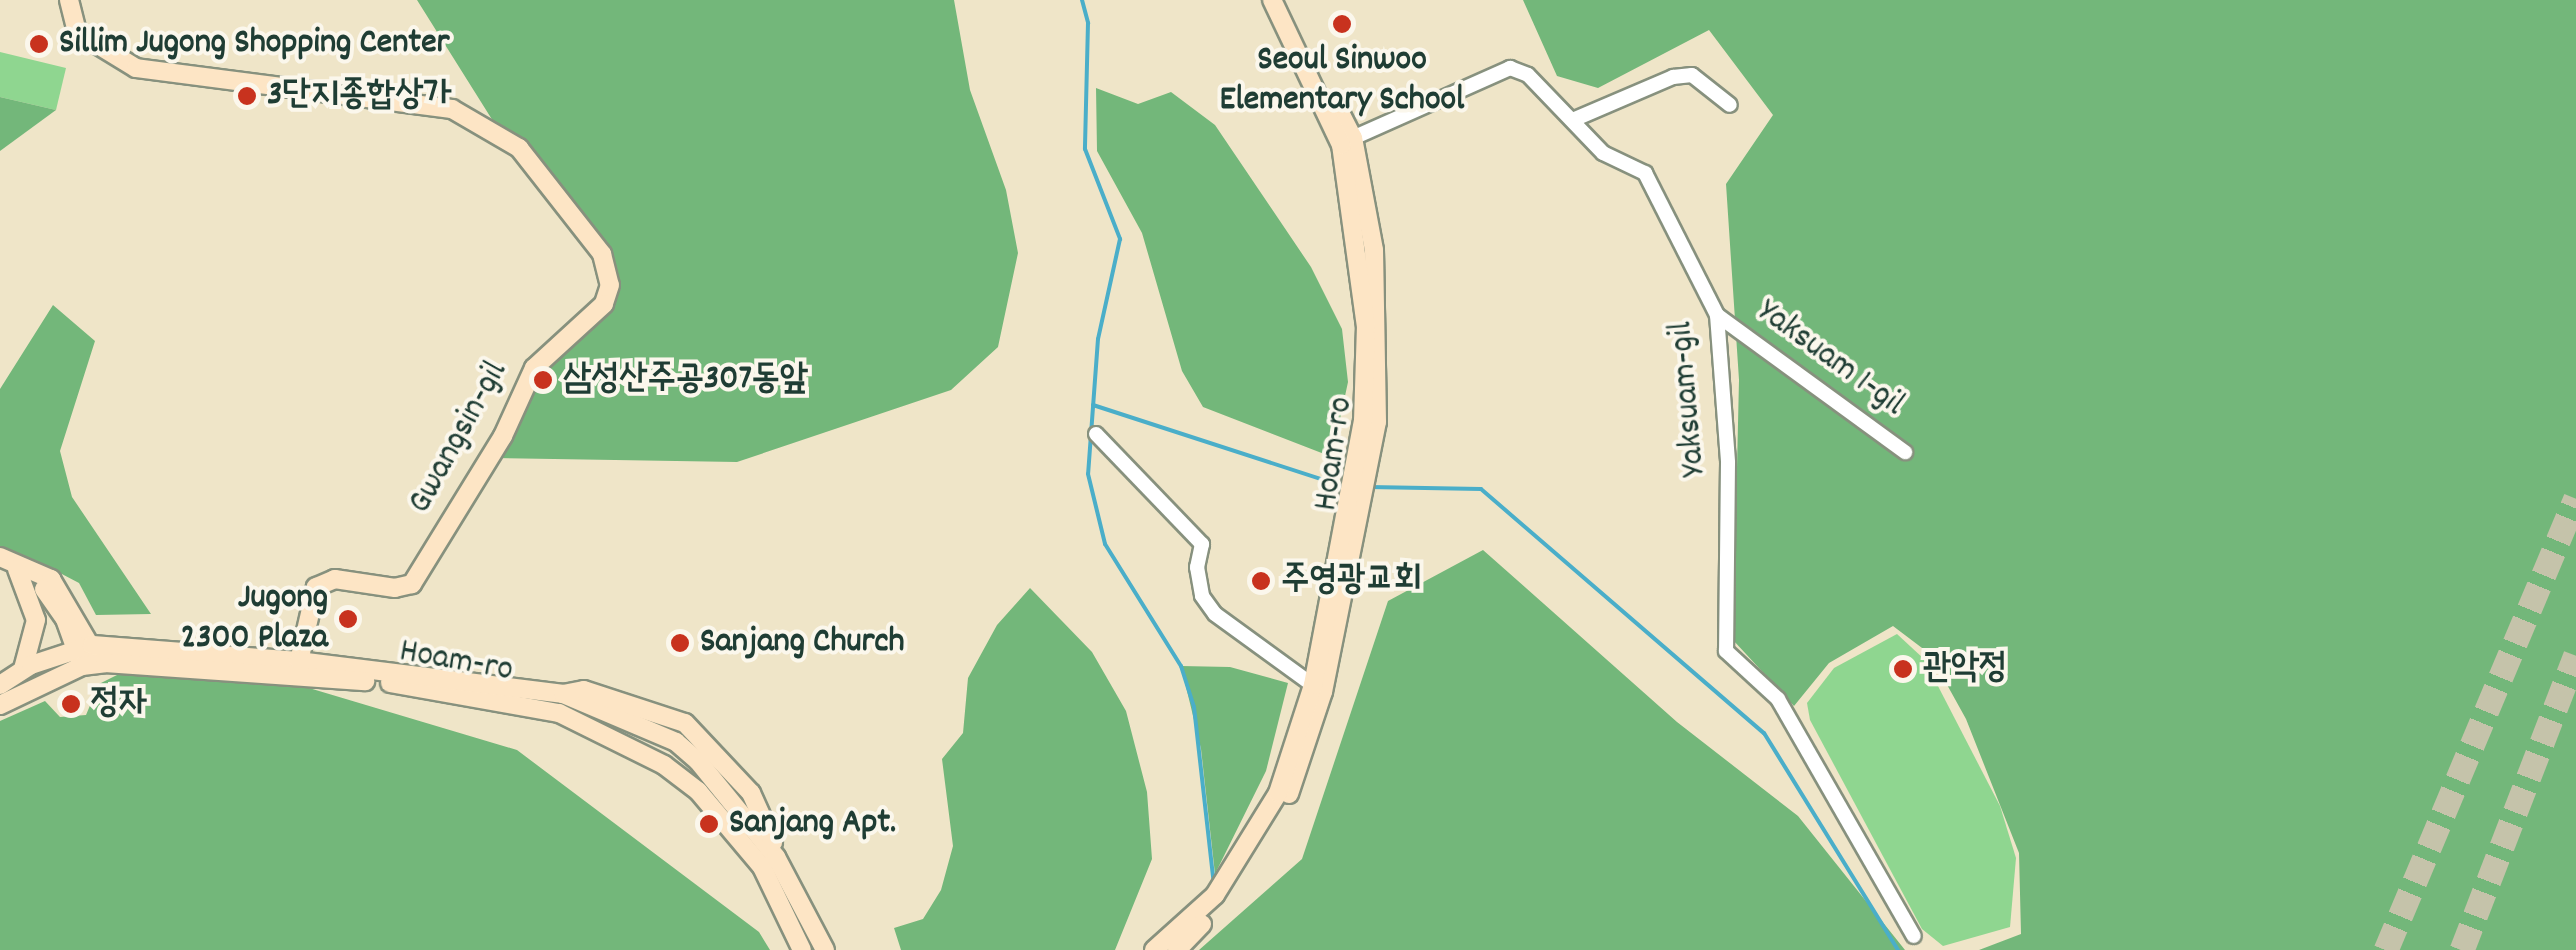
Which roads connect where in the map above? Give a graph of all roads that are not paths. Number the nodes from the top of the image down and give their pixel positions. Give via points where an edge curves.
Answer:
1 (69, 0) edge
2 (1272, 0) edge
3 (1283, 0) edge
4 (1730, 105) dead end
5 (1575, 119) junction
6 (1347, 141) junction
7 (1717, 314) junction
8 (1096, 434) dead end
9 (1905, 452) dead end
10 (0, 557) edge
11 (8, 567) edge
12 (87, 656) junction
13 (298, 667) junction
14 (23, 669) junction
15 (0, 684) edge
16 (1318, 688) junction
17 (563, 694) junction
18 (0, 705) edge
19 (686, 723) junction
20 (676, 742) junction
21 (664, 764) junction
22 (776, 858) junction
23 (1914, 936) dead end
24 (802, 950) edge
25 (825, 950) edge
26 (1154, 950) edge
27 (1177, 950) edge

1 - 13 main road, Gwangsin-gil via 78,32 136,68 452,108 519,148 602,254 610,285 604,304 534,368 502,436 412,584 395,588 335,579 316,587
2 - 6 main road
3 - 6 main road, Hoam-ro
4 - 5 street via 1692,75
5 - 6 street, Yaksuam-gil via 1528,75 1510,68
5 - 7 street, Yaksuam-gil via 1603,154 1645,173
6 - 16 main road via 1366,328 1363,421
6 - 16 main road, Hoam-ro via 1374,250 1376,422
7 - 9 street, Yaksuam 1-gil
7 - 23 street, Yaksuam-gil via 1728,464 1726,651 1778,699
8 - 16 street via 1202,544 1202,596 1215,614
10 - 12 main road via 51,579
11 - 12 main road via 54,601
11 - 14 main road via 36,620
12 - 13 main road, Hoam-ro
12 - 14 main road
12 - 18 main road, Hoam-ro
13 - 17 main road
13 - 21 main road, Hoam-ro via 560,713
14 - 15 main road
16 - 26 main road via 1278,793 1215,895
16 - 27 main road, Hoam-ro via 1287,800 1221,900
17 - 19 main road via 584,690
17 - 20 main road
19 - 20 main road
19 - 22 main road via 751,794
20 - 21 main road
20 - 22 main road via 734,799
21 - 24 main road, Hoam-ro via 711,804 762,867
22 - 25 main road

